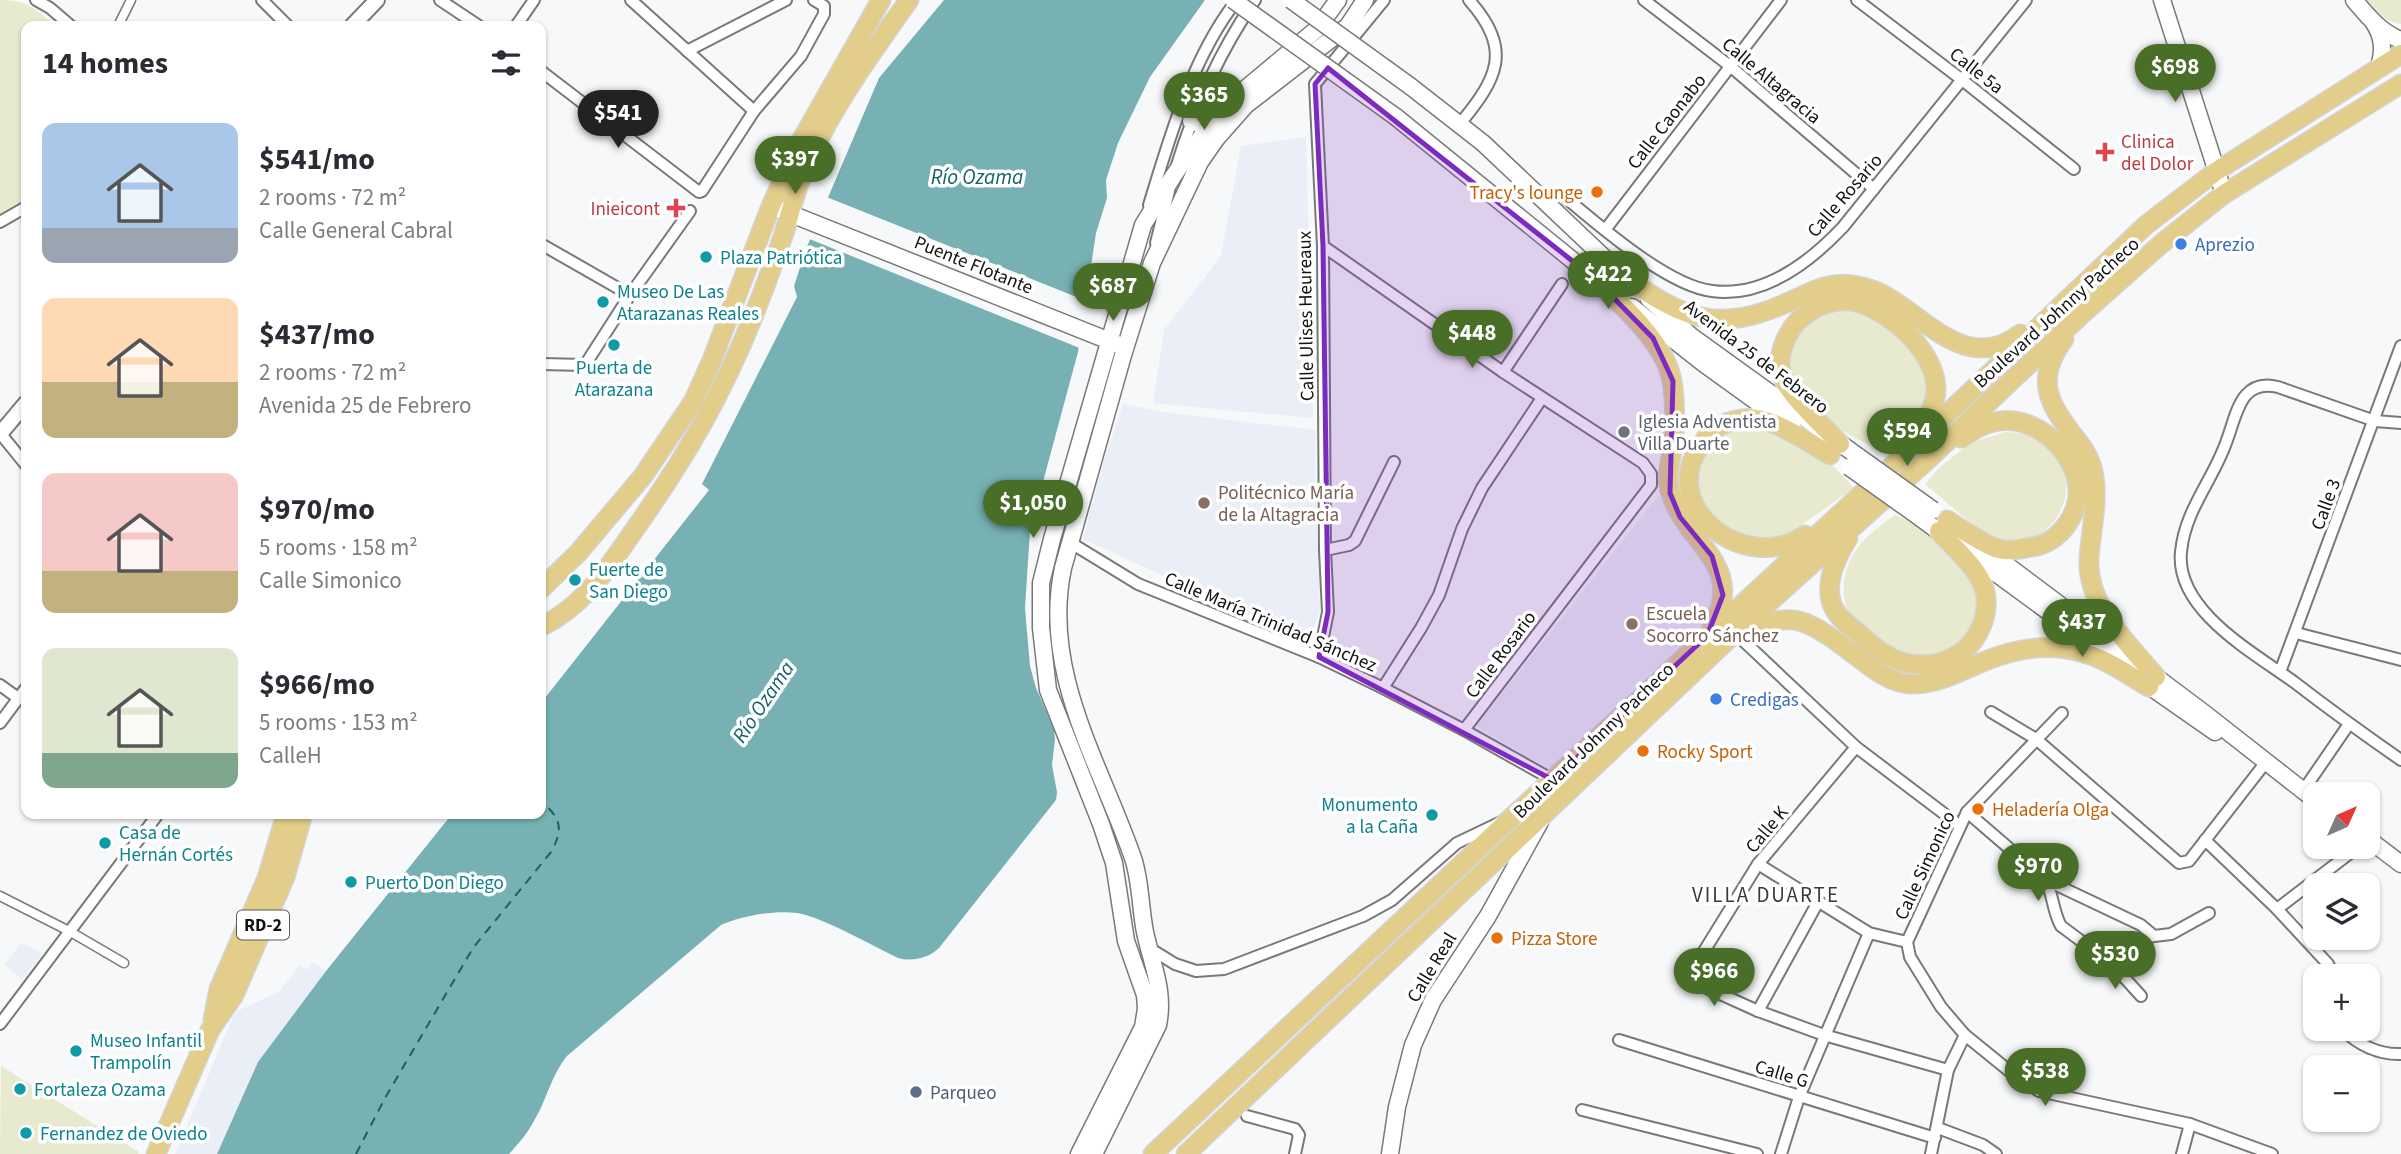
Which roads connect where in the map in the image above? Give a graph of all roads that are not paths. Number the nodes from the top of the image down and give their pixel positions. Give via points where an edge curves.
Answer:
1 (36, 0) edge
2 (131, 0) edge
3 (262, 0) edge
4 (377, 0) edge
5 (440, 0) edge
6 (534, 0) edge
7 (631, 0) edge
8 (786, 0) edge
9 (871, 0) edge
10 (881, 0) edge
11 (909, 0) edge
12 (1235, 0) edge
13 (1255, 0) edge
14 (1291, 0) edge
15 (1338, 0) edge
16 (1365, 0) edge
17 (1384, 0) edge
18 (1469, 0) edge
19 (1644, 0) edge
20 (1781, 0) edge
21 (1857, 0) edge
22 (2026, 0) edge
23 (2162, 0) edge
24 (2354, 0) edge
25 (819, 3) edge
26 (52, 4) edge
27 (67, 21) edge
28 (120, 21) edge
29 (283, 21) edge
30 (357, 21) edge
31 (472, 21) edge
32 (519, 21) edge
33 (2372, 21) junction
34 (865, 28) junction
35 (2401, 40) edge
36 (687, 51) junction
37 (2401, 54) edge
38 (1730, 66) junction
39 (2379, 67) junction
40 (546, 75) edge
41 (1961, 79) junction
42 (2401, 84) edge
43 (754, 111) junction
44 (1191, 121) junction
45 (1459, 125) junction
46 (1208, 127) junction
47 (2074, 169) dead end
48 (2216, 172) junction
49 (1174, 175) junction
50 (1874, 190) junction
51 (2224, 194) junction
52 (1567, 199) dead end
53 (771, 206) junction
54 (21, 210) edge
55 (690, 211) dead end
56 (797, 217) junction
57 (0, 222) edge
58 (1143, 225) junction
59 (1605, 230) junction
60 (1323, 246) junction
61 (546, 247) edge
62 (1152, 263) junction
63 (1624, 276) junction
64 (1594, 278) junction
65 (1562, 284) dead end
66 (630, 295) junction
67 (2064, 301) junction
68 (2080, 316) junction
69 (1110, 341) junction
70 (2401, 346) edge
71 (1126, 347) junction
72 (546, 364) edge
73 (1503, 372) junction
74 (1542, 398) junction
75 (21, 408) edge
76 (2375, 421) junction
77 (2401, 423) edge
78 (0, 434) edge
79 (1835, 449) junction
80 (1907, 452) junction
81 (21, 459) edge
82 (1395, 462) dead end
83 (1923, 464) junction
84 (1845, 507) junction
85 (1935, 520) junction
86 (1859, 521) junction
87 (1071, 544) junction
88 (1325, 550) junction
89 (546, 584) edge
90 (546, 624) edge
91 (1735, 633) junction
92 (2296, 633) junction
93 (1707, 636) junction
94 (1319, 657) junction
95 (2401, 660) edge
96 (2280, 672) junction
97 (2153, 682) junction
98 (0, 685) edge
99 (1383, 688) junction
100 (21, 694) edge
101 (18, 698) junction
102 (1991, 712) dead end
103 (2062, 713) dead end
104 (0, 723) edge
105 (2349, 724) junction
106 (1464, 730) junction
107 (2036, 739) junction
108 (1856, 747) junction
109 (2401, 761) edge
110 (2266, 762) junction
111 (1553, 780) junction
112 (2316, 782) edge
113 (2303, 790) edge
114 (1569, 791) junction
115 (1967, 812) junction
116 (1543, 816) junction
117 (154, 819) edge
118 (285, 819) edge
119 (302, 819) edge
120 (1510, 819) junction
121 (1959, 825) junction
122 (2205, 840) junction
123 (2380, 848) edge
124 (2342, 859) edge
125 (1758, 864) junction
126 (2401, 864) edge
127 (2046, 880) junction
128 (0, 896) edge
129 (1818, 902) junction
130 (2277, 909) junction
131 (2209, 913) dead end
132 (69, 931) junction
133 (1869, 933) junction
134 (2154, 936) junction
135 (1907, 942) junction
136 (1149, 948) junction
137 (124, 963) dead end
138 (2112, 964) junction
139 (2328, 964) edge
140 (2141, 996) dead end
141 (1758, 1011) junction
142 (0, 1024) edge
143 (210, 1030) junction
144 (1824, 1035) junction
145 (1965, 1035) junction
146 (1619, 1040) dead end
147 (2357, 1041) edge
148 (2401, 1054) edge
149 (1948, 1070) junction
150 (1799, 1097) junction
151 (1582, 1110) dead end
152 (1247, 1116) dead end
153 (2190, 1124) junction
154 (1936, 1133) junction
155 (156, 1154) edge
156 (1079, 1154) edge
157 (1094, 1154) edge
158 (1153, 1154) edge
159 (1186, 1154) edge
160 (1295, 1154) edge
161 (1390, 1154) edge
162 (1757, 1154) edge
163 (1781, 1154) edge
164 (1931, 1154) edge
165 (1996, 1154) edge
166 (2182, 1154) edge
167 (2272, 1154) edge

1 - 26 street
2 - 28 street
3 - 29 street
4 - 30 street
5 - 31 street
6 - 32 street
7 - 36 street
8 - 36 street
9 - 34 main road
10 - 34 main road
11 - 56 main road via 860,68 807,162
12 - 58 street via 1187,88
12 - 64 main road, Avenida 25 de Febrero, bridge via 1396,117
13 - 44 street via 1217,63
14 - 45 main road, Avenida 25 de Febrero, bridge
15 - 46 main road via 1317,29 1238,95
16 - 62 main road via 1348,26 1246,105 1216,139 1200,162
17 - 60 street, Calle Ulises Heureaux via 1315,85
18 - 45 street via 1484,17 1497,47 1490,82
19 - 38 street, Calle Altagracia
20 - 38 street, Calle Caonabo
21 - 41 street, Calle 5a
22 - 41 street, Calle Rosario
23 - 48 main road
24 - 33 main road
25 - 43 street via 821,23 801,56
26 - 27 street
33 - 35 main road
33 - 39 main road via 2383,48
34 - 53 main road via 797,148
36 - 43 street
37 - 39 main road, Boulevard Johnny Pacheco
38 - 50 street, Calle Altagracia
38 - 59 street, Calle Caonabo
39 - 48 main road, Boulevard Johnny Pacheco
40 - 43 street via 699,192
41 - 47 street, Calle 5a
41 - 50 street, Calle Rosario
42 - 51 main road, Boulevard Johnny Pacheco
44 - 46 main road
44 - 49 street
45 - 63 main road, Avenida 25 de Febrero
46 - 49 main road
48 - 51 main road
48 - 67 main road, Boulevard Johnny Pacheco via 2146,225
49 - 58 main road
49 - 62 street
50 - 59 street, Calle Rosario via 1823,248 1797,268 1735,291 1689,285
51 - 68 main road, Boulevard Johnny Pacheco
52 - 59 street, Calle Rosario
53 - 56 main road, Puente Flotante
53 - 89 main road via 693,402 643,476
54 - 57 street
55 - 66 street
56 - 69 main road, Puente Flotante
56 - 90 main road via 726,380 681,462 601,577 581,601
58 - 69 main road
60 - 73 street
60 - 88 street, Calle Ulises Heureaux
61 - 66 street
62 - 71 main road
63 - 67 main road via 1682,313 1727,321 1769,311 1823,286 1851,285 1893,300 1950,341 1982,348 2012,340
63 - 79 main road, Avenida 25 de Febrero via 1691,336
64 - 79 main road, Avenida 25 de Febrero via 1703,363
64 - 93 main road via 1653,338 1668,365 1674,436 1670,493 1680,517 1712,556 1722,580 1720,610
65 - 73 street
66 - 72 street via 585,365
67 - 80 main road, Boulevard Johnny Pacheco
68 - 83 main road, Boulevard Johnny Pacheco
68 - 97 main road via 2047,369 2047,391 2057,415 2087,453 2093,469 2096,506 2088,562 2094,593
69 - 71 main road, Puente Flotante
69 - 156 main road via 1041,583 1041,628 1048,690 1114,863 1126,941 1146,1009 1143,1027
70 - 76 street, Calle 3
71 - 87 main road
73 - 74 street
74 - 99 street via 1482,488 1438,596
74 - 106 street, Calle Rosario via 1643,463 1651,474 1651,485
75 - 78 street
76 - 77 street
76 - 92 street, Calle 3
76 - 96 street via 2278,387 2255,387 2239,405 2220,462 2183,533 2183,575 2194,597 2235,642
78 - 81 street
79 - 80 main road via 1782,376 1780,361 1790,330 1809,310 1833,301 1850,301 1873,310 1912,337 1933,371 1936,396
79 - 84 main road via 1768,421 1744,418 1710,433 1692,458 1689,477 1703,518 1721,535 1759,549 1799,539
79 - 85 main road, Avenida 25 de Febrero, bridge
80 - 84 main road, Boulevard Johnny Pacheco
82 - 88 street via 1355,541
83 - 85 main road via 1985,424 2012,421 2045,433 2066,455 2077,482 2069,520 2044,546 1998,549
83 - 86 main road, Boulevard Johnny Pacheco
84 - 93 main road, Boulevard Johnny Pacheco
85 - 86 main road via 1982,583 1986,598 1985,617 1976,639 1955,659 1930,664 1905,663 1872,646 1832,604 1834,565
85 - 97 main road, Avenida 25 de Febrero
86 - 91 main road, Boulevard Johnny Pacheco
87 - 94 street, Calle María Trinidad Sánchez via 1139,584
87 - 136 main road via 1059,586 1062,662 1076,717 1139,878
88 - 94 street, Calle Ulises Heureaux via 1328,612
91 - 97 main road via 1755,625 1798,621 1877,672 1909,684 1939,681 1999,655 2035,646 2094,656
91 - 108 street
91 - 114 main road, Boulevard Johnny Pacheco
92 - 95 street
92 - 96 street, Calle 3
93 - 111 main road, Boulevard Johnny Pacheco
94 - 99 street, Calle María Trinidad Sánchez
96 - 105 street
97 - 110 main road, Avenida 25 de Febrero via 2198,722
98 - 101 street
99 - 106 street, Calle María Trinidad Sánchez
100 - 101 street
101 - 104 street
102 - 107 street
103 - 107 street, Calle Simonico
105 - 109 street
105 - 112 street
106 - 111 street, Calle María Trinidad Sánchez
107 - 115 street, Calle Simonico
107 - 122 street via 2179,863 2189,861
108 - 121 street
108 - 125 street, Calle K
110 - 113 main road, Avenida 25 de Febrero
110 - 122 street
111 - 114 street, Calle María Trinidad Sánchez
111 - 120 main road, Boulevard Johnny Pacheco
114 - 116 main road, Boulevard Johnny Pacheco
115 - 121 street, Calle Simonico
115 - 127 street
116 - 159 main road, Boulevard Johnny Pacheco
116 - 161 main road, Calle Real via 1488,916 1433,1000 1413,1045
117 - 132 street
118 - 143 main road, RD-2 via 267,878 219,989
119 - 143 main road, RD-2 via 285,877 234,995
120 - 136 street, Boulevard Johnny Pacheco via 1457,843 1392,900 1363,916 1224,970 1196,971
120 - 158 main road, Boulevard Johnny Pacheco
121 - 135 street, Calle Simonico
122 - 130 street
123 - 126 main road
124 - 130 street
125 - 129 street
125 - 141 street, Calle K via 1693,969 1696,983
127 - 134 street via 2141,925
127 - 138 street via 2061,926
128 - 132 street
129 - 133 street
129 - 141 street
130 - 139 street
131 - 134 street via 2171,934
132 - 137 street
132 - 142 street
133 - 135 street
133 - 144 street
134 - 138 street
135 - 145 street via 1910,957 1941,1007
136 - 157 main road via 1162,1006 1158,1026
138 - 140 street
141 - 144 street
143 - 155 main road, RD-2
144 - 149 street
144 - 150 street
145 - 149 street
145 - 153 street via 2039,1091
146 - 150 street, Calle G
147 - 148 street via 2384,1054
149 - 154 street
150 - 154 street, Calle G
150 - 163 street
151 - 162 street
152 - 160 street via 1295,1129
153 - 166 street
153 - 167 street
154 - 164 street
154 - 165 street, Calle G

